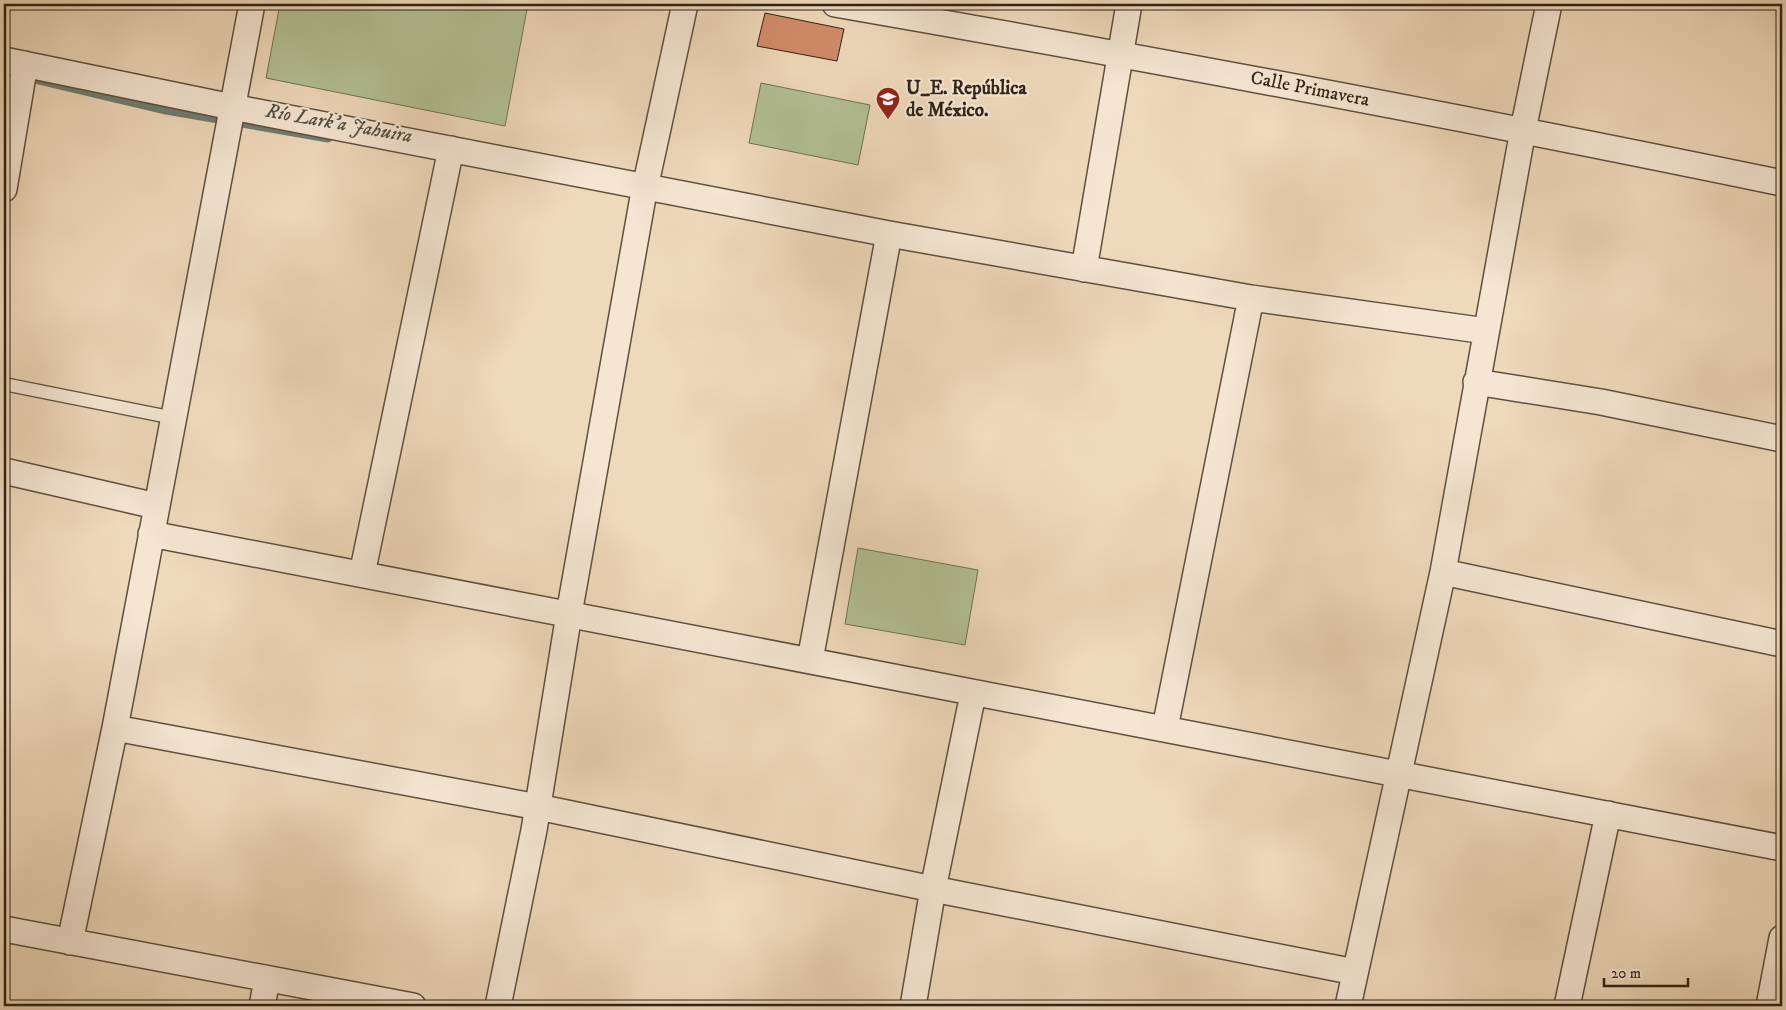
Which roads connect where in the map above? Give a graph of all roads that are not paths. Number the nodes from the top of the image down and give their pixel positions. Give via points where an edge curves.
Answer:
1 (252, 4) edge
2 (685, 4) edge
3 (836, 4) edge
4 (1129, 4) edge
5 (1549, 4) edge
6 (1121, 53) junction
7 (14, 62) edge
8 (232, 107) junction
9 (1522, 130) junction
10 (450, 149) junction
11 (1782, 183) edge
12 (645, 187) junction
13 (4, 189) edge
14 (890, 234) junction
15 (1084, 268) junction
16 (1251, 298) junction
17 (1486, 331) junction
18 (1476, 382) junction
19 (4, 384) edge
20 (174, 418) junction
21 (1782, 439) edge
22 (4, 471) edge
23 (156, 506) junction
24 (151, 534) junction
25 (1443, 572) junction
26 (362, 574) junction
27 (569, 614) junction
28 (1782, 644) edge
29 (810, 660) junction
30 (973, 694) junction
31 (115, 728) junction
32 (1165, 728) junction
33 (1400, 774) junction
34 (538, 807) junction
35 (1608, 814) junction
36 (1782, 848) edge
37 (933, 889) junction
38 (4, 929) edge
39 (1782, 938) edge
40 (70, 942) junction
41 (1355, 972) junction
42 (267, 980) junction
43 (262, 1006) edge
44 (413, 1006) edge
45 (498, 1006) edge
46 (913, 1006) edge
47 (1348, 1006) edge
48 (1566, 1006) edge
49 (1769, 1006) edge

1 - 8 street
2 - 12 street
3 - 6 street, Calle Primavera
4 - 6 street
5 - 9 street
6 - 9 street, Calle Primavera
6 - 15 street
7 - 8 street
7 - 13 street
8 - 10 street
8 - 20 street
9 - 11 street, Calle Primavera
9 - 17 street
10 - 12 street
10 - 26 street
12 - 14 street
12 - 27 street
14 - 15 street
14 - 29 street
15 - 16 street
16 - 17 street
16 - 32 street
17 - 18 street
18 - 21 street via 1601,402
18 - 25 street
19 - 20 lane
20 - 23 street
22 - 23 street
23 - 24 street
24 - 26 street
24 - 31 street
25 - 28 street
25 - 33 street
26 - 27 street
27 - 29 street
27 - 34 street
29 - 30 street
30 - 32 street
30 - 37 street
31 - 34 street
31 - 40 street
32 - 33 street
33 - 35 street
33 - 41 street
34 - 37 street
34 - 45 street
35 - 36 street
35 - 48 street
37 - 41 street
37 - 46 street
38 - 40 street
39 - 49 street
40 - 42 street
41 - 47 street
42 - 43 street
42 - 44 street

